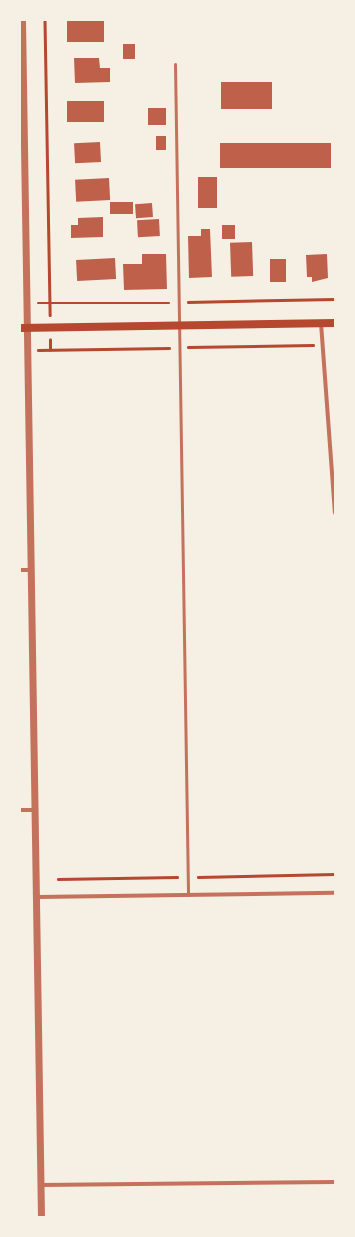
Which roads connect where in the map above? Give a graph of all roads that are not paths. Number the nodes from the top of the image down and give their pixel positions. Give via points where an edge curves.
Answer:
1 (22, 20) edge
2 (175, 64) dead end
3 (321, 323) junction
4 (335, 323) edge
5 (178, 326) junction
6 (23, 328) edge
7 (335, 512) edge
8 (20, 570) edge
9 (32, 570) junction
10 (20, 810) edge
11 (36, 810) junction
12 (335, 894) edge
13 (188, 895) junction
14 (38, 897) junction
15 (335, 1182) edge
16 (41, 1185) junction
17 (41, 1217) edge

1 - 6 street
2 - 5 lane
3 - 4 main road
3 - 5 main road
3 - 7 street
5 - 6 main road
5 - 13 lane
6 - 9 street
8 - 9 street
9 - 11 street
10 - 11 street
11 - 14 street
12 - 13 street
13 - 14 street
14 - 16 street
15 - 16 street
16 - 17 street

